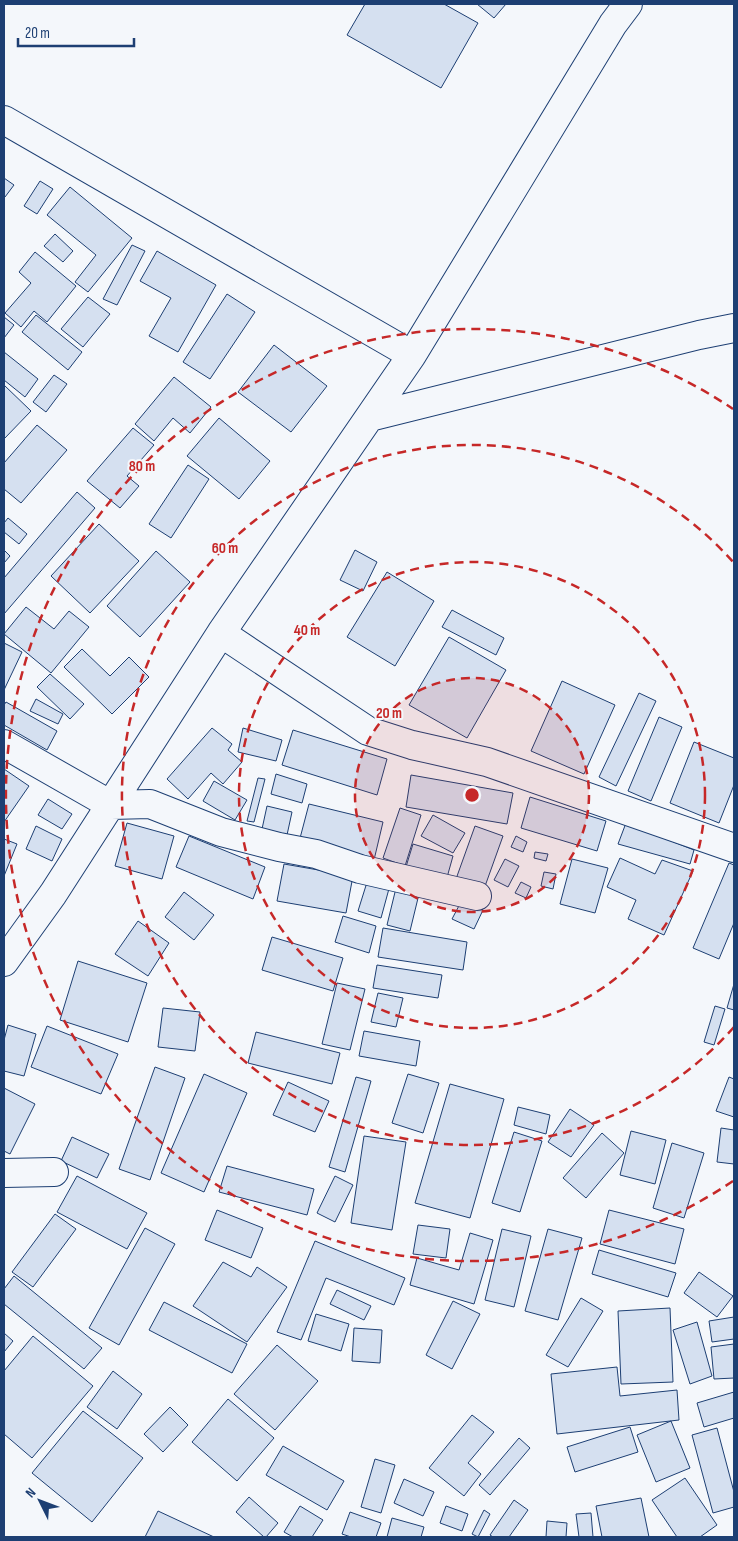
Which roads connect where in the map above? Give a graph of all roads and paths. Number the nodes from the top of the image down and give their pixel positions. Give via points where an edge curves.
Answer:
1 (628, 4) edge
2 (4, 120) edge
3 (734, 328) edge
4 (412, 355) junction
5 (370, 417) junction
6 (221, 633) junction
7 (4, 744) edge
8 (111, 805) junction
9 (734, 848) edge
10 (477, 896) dead end
11 (4, 962) edge
12 (54, 1172) dead end
13 (4, 1174) edge

1 - 4 street
2 - 4 street
3 - 5 street
4 - 5 street
5 - 6 street
6 - 8 street
6 - 9 street via 368,731 487,762
7 - 8 street
8 - 10 street via 150,804 221,832
8 - 11 street
12 - 13 street

